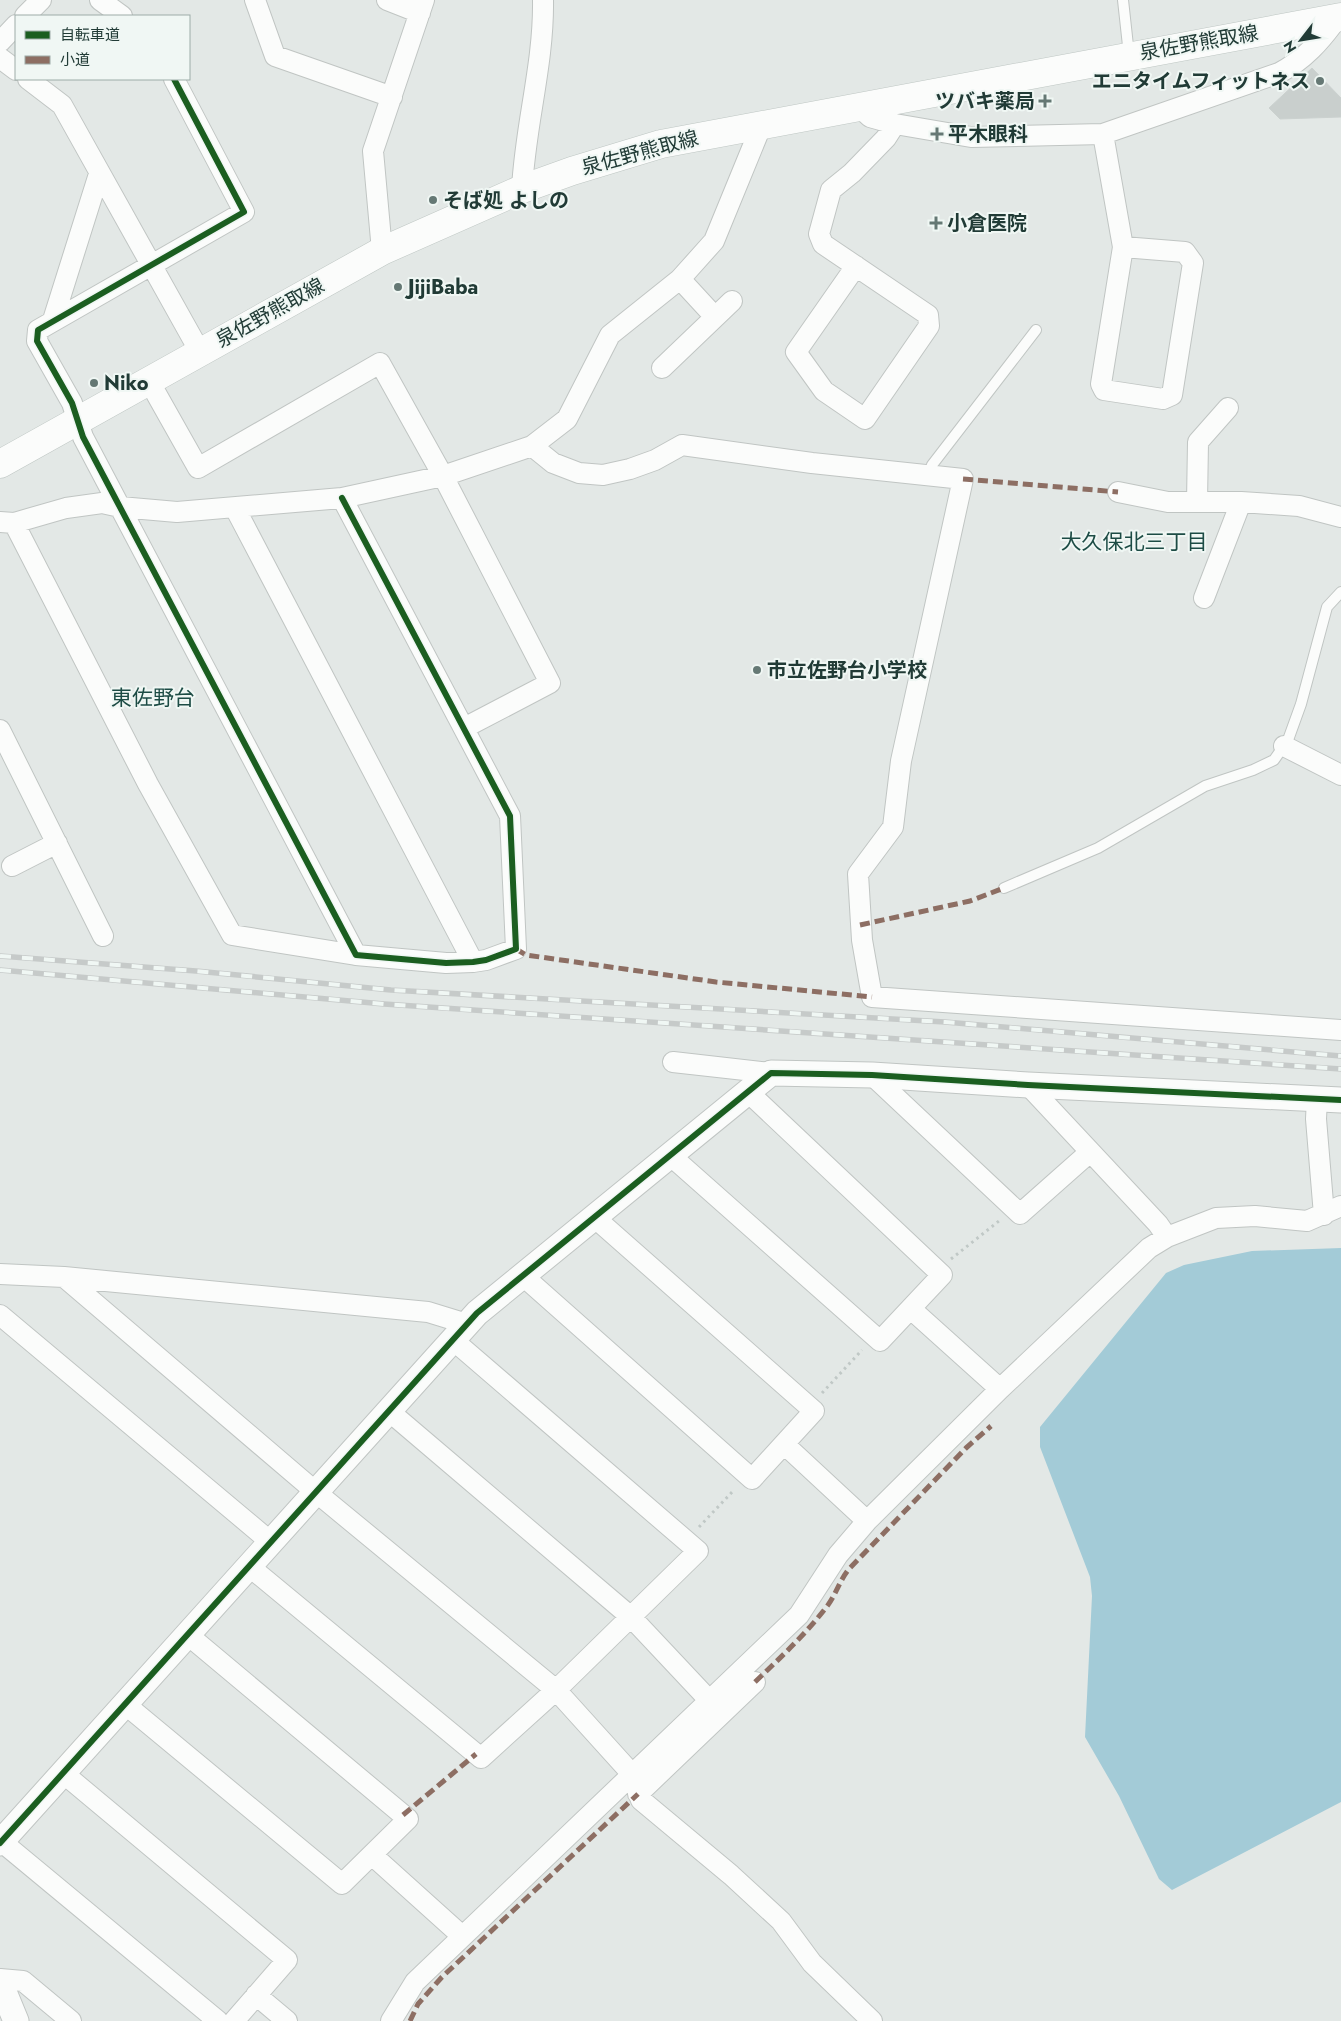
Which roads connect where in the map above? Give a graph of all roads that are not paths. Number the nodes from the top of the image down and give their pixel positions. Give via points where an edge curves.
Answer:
1 (41, 0) edge
2 (100, 0) edge
3 (255, 0) edge
4 (388, 0) edge
5 (543, 0) edge
6 (1123, 0) edge
7 (422, 7) edge
8 (26, 15) edge
9 (121, 15) edge
10 (1340, 17) edge
11 (15, 26) edge
12 (0, 42) edge
13 (1130, 56) junction
14 (0, 58) edge
15 (15, 69) edge
16 (29, 80) edge
17 (175, 80) edge
18 (392, 97) junction
19 (858, 106) junction
20 (762, 124) junction
21 (894, 124) junction
22 (1103, 134) junction
23 (99, 174) junction
24 (522, 189) junction
25 (1124, 248) junction
26 (382, 251) junction
27 (150, 265) junction
28 (856, 266) junction
29 (680, 279) junction
30 (732, 301) dead end
31 (715, 317) junction
32 (53, 320) junction
33 (1036, 330) dead end
34 (200, 352) junction
35 (662, 368) dead end
36 (149, 381) junction
37 (1228, 408) dead end
38 (78, 420) junction
39 (532, 446) junction
40 (0, 464) edge
41 (443, 476) junction
42 (928, 476) junction
43 (1118, 492) dead end
44 (342, 498) junction
45 (1197, 502) junction
46 (1241, 502) junction
47 (120, 507) junction
48 (236, 508) junction
49 (1341, 517) edge
50 (7, 522) edge
51 (1341, 592) edge
52 (1204, 598) dead end
53 (464, 728) junction
54 (0, 730) edge
55 (1284, 746) junction
56 (1341, 775) edge
57 (56, 843) junction
58 (12, 866) dead end
59 (1004, 888) dead end
60 (103, 936) dead end
61 (356, 955) junction
62 (473, 962) junction
63 (1341, 1030) edge
64 (673, 1062) dead end
65 (771, 1073) junction
66 (872, 1075) junction
67 (1028, 1085) junction
68 (748, 1092) junction
69 (1317, 1098) junction
70 (1341, 1100) edge
71 (1090, 1152) junction
72 (671, 1156) junction
73 (1333, 1211) edge
74 (594, 1217) junction
75 (1167, 1237) junction
76 (0, 1274) edge
77 (522, 1275) junction
78 (64, 1277) junction
79 (911, 1308) junction
80 (0, 1315) edge
81 (460, 1332) junction
82 (1000, 1389) junction
83 (390, 1412) junction
84 (784, 1444) junction
85 (317, 1493) junction
86 (867, 1521) junction
87 (272, 1542) junction
88 (250, 1567) junction
89 (631, 1616) junction
90 (188, 1635) junction
91 (755, 1682) dead end
92 (556, 1690) junction
93 (709, 1700) junction
94 (126, 1705) junction
95 (63, 1773) junction
96 (632, 1773) junction
97 (638, 1794) junction
98 (1, 1842) edge
99 (372, 1854) junction
100 (462, 1936) junction
101 (0, 1981) edge
102 (256, 1995) junction
103 (16, 2021) edge
104 (71, 2021) edge
105 (218, 2021) edge
106 (234, 2021) edge
107 (287, 2021) edge
108 (392, 2021) edge
109 (872, 2021) edge

1 - 8 street
2 - 9 street
3 - 18 street via 275,56
4 - 7 street
5 - 24 street via 543,32 524,151
6 - 13 lane
7 - 18 street
10 - 13 main road, 泉佐野熊取線
10 - 22 street via 1299,62 1279,73
11 - 12 street
13 - 19 main road, 泉佐野熊取線
14 - 15 street
16 - 23 street via 62,105
17 - 27 street via 244,212
18 - 26 street via 373,151
19 - 20 main road, 泉佐野熊取線
19 - 21 street via 870,117
20 - 24 main road, 泉佐野熊取線 via 661,144
20 - 29 street via 714,241
21 - 22 street via 971,137
21 - 28 street via 886,138 852,173 830,190 826,199 819,234 823,244
22 - 25 street
23 - 27 street
23 - 32 street
24 - 26 main road, 泉佐野熊取線
25 - 25 street via 1101,384 1104,390 1163,399 1172,395 1193,263 1185,252
26 - 34 main road, 泉佐野熊取線
27 - 32 street
27 - 34 street
28 - 28 street via 928,315 930,326 865,419 824,391 796,352
29 - 31 street
29 - 39 street via 610,336 567,419
30 - 31 street
31 - 35 street
32 - 38 street via 38,330 37,341 72,403
33 - 42 lane via 932,465
34 - 36 main road, 泉佐野熊取線
36 - 38 main road, 泉佐野熊取線
36 - 41 street via 198,468 380,363
37 - 45 street via 1198,442
38 - 40 main road, 泉佐野熊取線
38 - 47 street via 83,437
39 - 41 street
39 - 42 street via 553,463 579,473 603,475 655,460 682,445
41 - 44 street
41 - 53 street via 550,683
42 - 63 street via 963,479 901,761 893,827 858,874 862,940 872,997
43 - 45 street via 1168,502
44 - 48 street
44 - 53 street
45 - 46 street
46 - 49 street via 1299,506
46 - 52 street
47 - 48 street via 177,512
47 - 50 street via 102,503
47 - 61 street
48 - 62 street
50 - 61 street via 232,935
51 - 55 lane via 1327,607 1301,704
53 - 62 street via 510,816 516,949
54 - 57 street
55 - 56 street
55 - 59 lane via 1274,760 1205,786 1098,848
57 - 58 street
57 - 60 street
61 - 62 street
64 - 65 street
65 - 66 street
65 - 68 street
66 - 67 street
66 - 71 street via 1020,1214
67 - 69 street
67 - 71 street
68 - 72 street
68 - 79 street via 942,1276
69 - 70 street
69 - 73 street via 1316,1119
71 - 75 street
72 - 74 street
72 - 79 street via 880,1341
73 - 75 street via 1307,1221 1255,1216 1216,1218
74 - 77 street
74 - 84 street via 814,1411
75 - 82 street via 1149,1248
76 - 78 street
77 - 81 street via 488,1302
77 - 84 street via 752,1479
78 - 81 street via 428,1312
78 - 85 street
79 - 82 street
80 - 87 street
81 - 83 street
81 - 89 street via 698,1551
82 - 86 street
83 - 85 street
83 - 89 street
84 - 86 street
85 - 87 street
85 - 92 street
86 - 93 street via 838,1555 799,1615
87 - 88 street
88 - 90 street
88 - 92 street via 481,1758
89 - 92 street
89 - 93 street
90 - 94 street
90 - 99 street via 408,1819
91 - 97 street
92 - 96 street
93 - 96 street
94 - 95 street
94 - 99 street via 342,1884
95 - 98 street
95 - 102 street via 287,1960
96 - 97 street
96 - 100 street
97 - 109 street via 781,1921 812,1963
98 - 105 street
99 - 100 street
100 - 108 street via 415,1982
101 - 103 street
101 - 104 street via 23,1981
102 - 106 street
102 - 107 street

